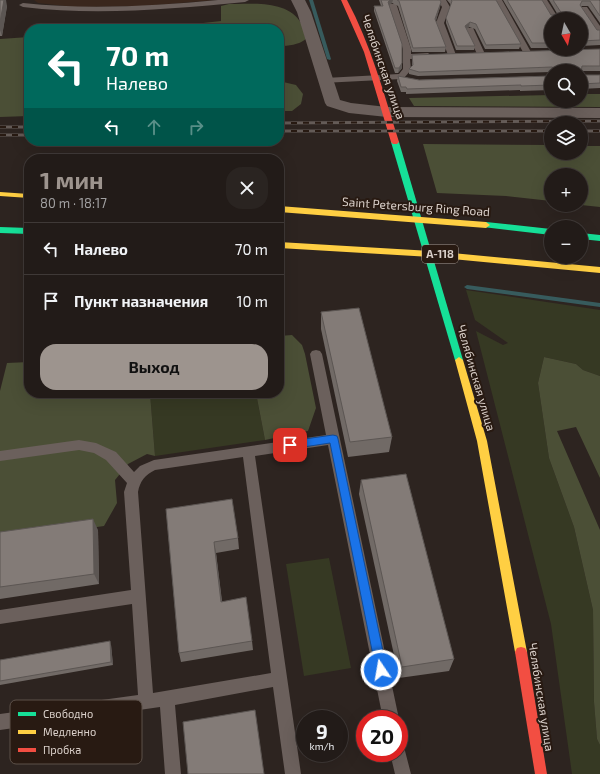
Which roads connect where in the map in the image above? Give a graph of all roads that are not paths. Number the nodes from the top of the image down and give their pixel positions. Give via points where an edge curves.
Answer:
1 (245, 0) edge
2 (298, 0) edge
3 (344, 0) edge
4 (442, 0) edge
5 (498, 0) edge
6 (543, 0) edge
7 (393, 6) dead end
8 (26, 8) dead end
9 (584, 9) edge
10 (551, 12) edge
11 (470, 30) dead end
12 (600, 32) edge
13 (526, 52) edge
14 (481, 54) edge
15 (406, 57) junction
16 (374, 73) junction
17 (325, 81) junction
18 (387, 112) junction
19 (600, 113) edge
20 (0, 194) edge
21 (24, 196) edge
22 (284, 208) edge
23 (0, 230) edge
24 (24, 231) edge
25 (544, 231) edge
26 (588, 237) edge
27 (600, 238) edge
28 (284, 245) edge
29 (600, 270) edge
30 (316, 354) dead end
31 (333, 439) junction
32 (248, 451) junction
33 (0, 456) edge
34 (134, 481) junction
35 (138, 596) junction
36 (0, 616) edge
37 (278, 679) junction
38 (167, 698) junction
39 (146, 702) junction
40 (142, 703) edge
41 (389, 710) edge
42 (10, 721) edge
43 (0, 722) edge
44 (400, 762) edge
45 (173, 774) edge
46 (293, 774) edge
47 (403, 774) edge
48 (541, 774) edge

1 - 8 lane via 102,9
2 - 17 street
3 - 16 main road, Челябинская улица via 356,21
4 - 15 lane via 446,7 440,22 448,55
5 - 13 lane
6 - 10 lane
7 - 15 lane via 407,49
9 - 12 lane
11 - 14 lane
15 - 16 lane via 405,78
16 - 17 lane
16 - 18 lane
16 - 48 main road, Челябинская улица via 482,441 516,618
17 - 18 street via 333,103 349,108
18 - 19 street
20 - 21 main road
22 - 25 main road, Saint Petersburg Ring Road via 491,224
23 - 24 main road
26 - 27 main road
28 - 29 main road, А-118 via 431,254
30 - 31 lane
31 - 32 lane
31 - 41 lane
32 - 34 lane via 154,465 143,469
32 - 37 lane
33 - 34 lane via 79,445 96,448 111,456
34 - 35 lane via 131,492
35 - 36 lane
35 - 39 lane
37 - 38 lane
37 - 46 lane
38 - 39 lane
38 - 45 lane
39 - 40 lane
42 - 43 lane
44 - 47 lane

